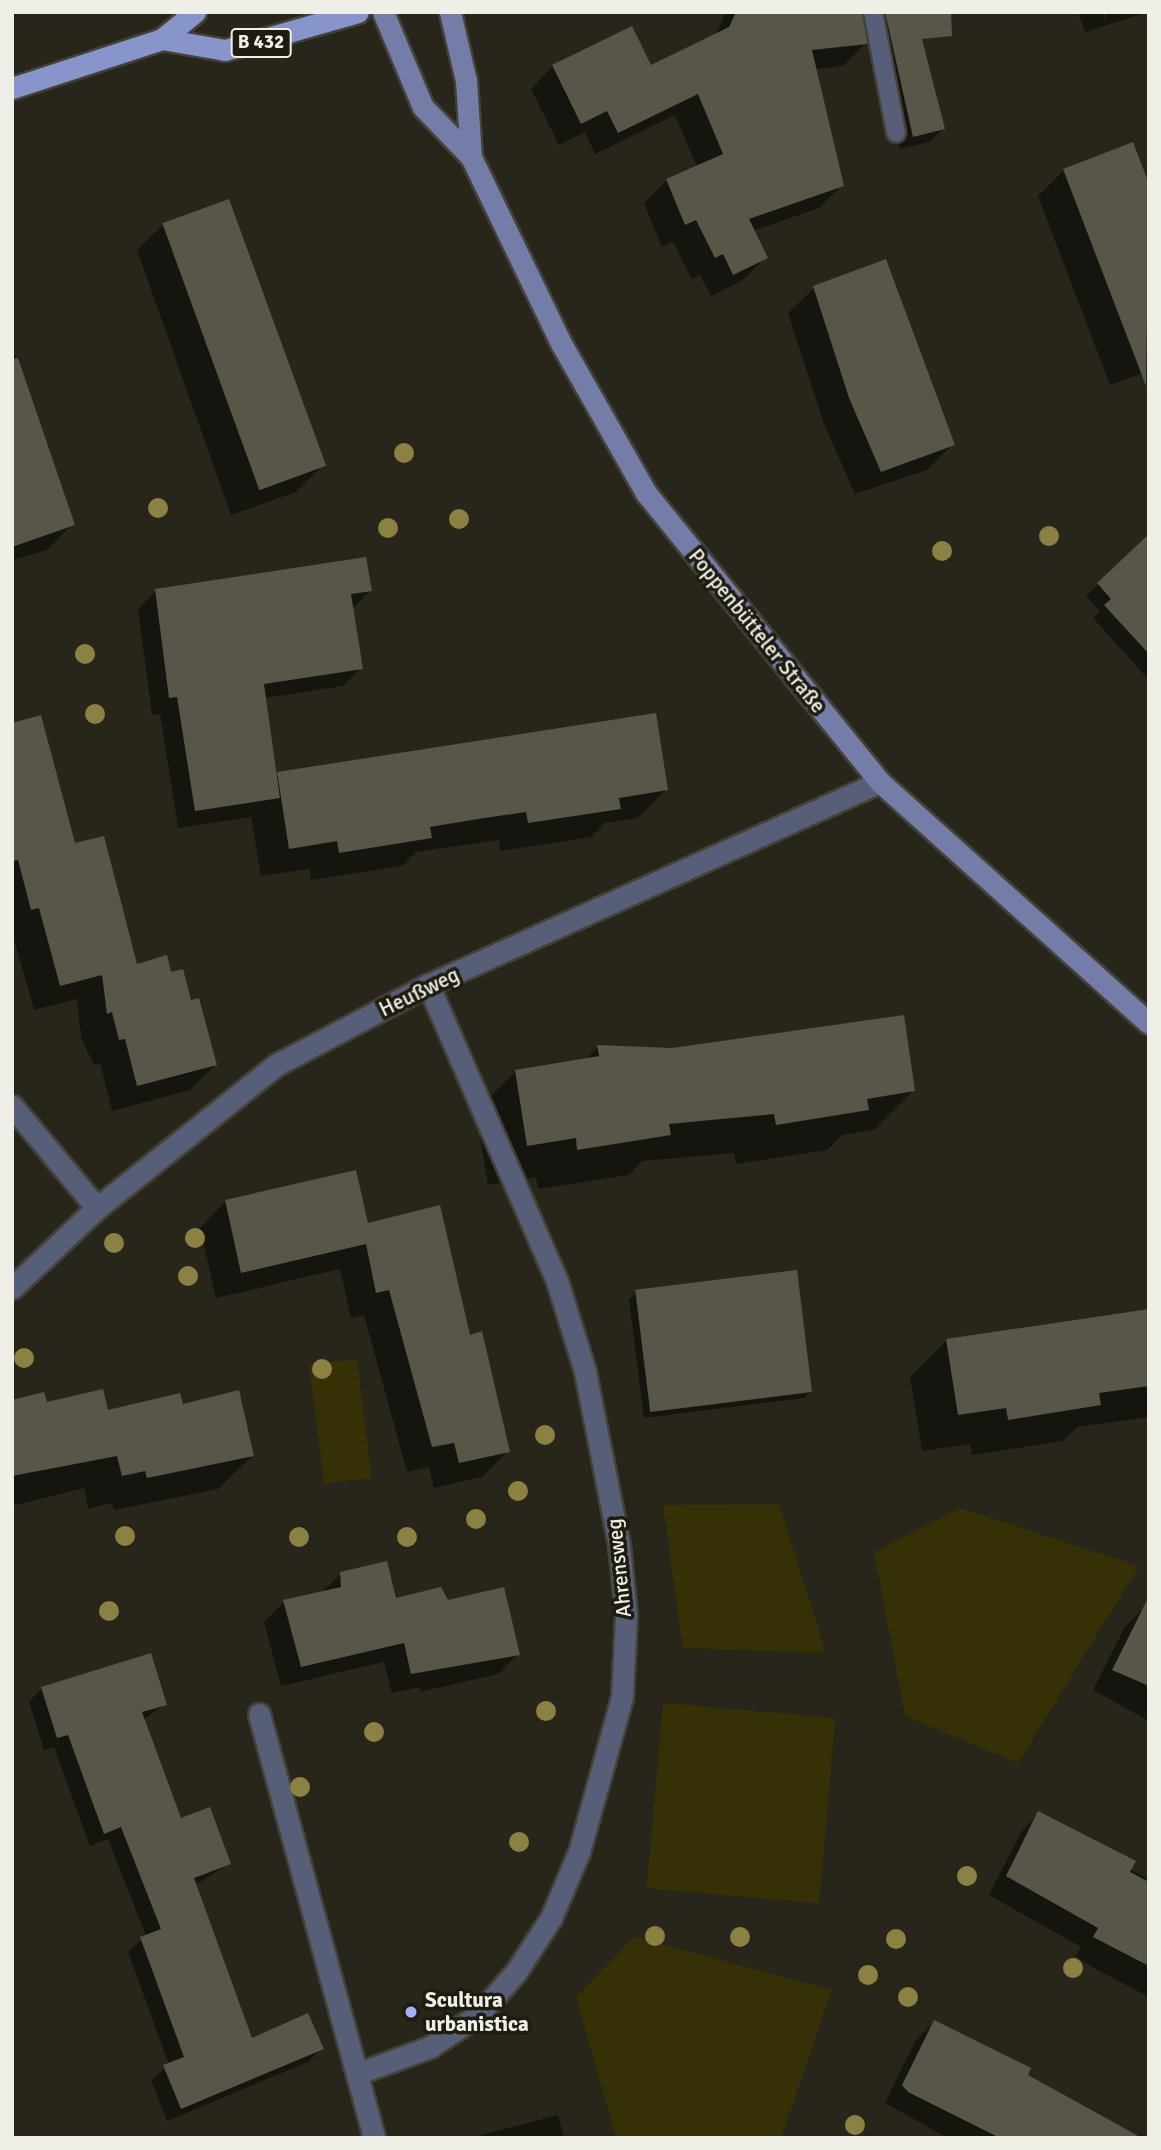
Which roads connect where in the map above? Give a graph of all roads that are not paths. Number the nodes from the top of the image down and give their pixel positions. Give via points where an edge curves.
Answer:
1 (195, 12) edge
2 (358, 12) edge
3 (383, 12) edge
4 (450, 12) edge
5 (873, 12) edge
6 (162, 39) junction
7 (12, 88) edge
8 (896, 133) dead end
9 (471, 158) junction
10 (880, 782) junction
11 (428, 985) junction
12 (1149, 1023) edge
13 (12, 1106) edge
14 (97, 1208) junction
15 (12, 1288) edge
16 (259, 1714) dead end
17 (359, 2073) junction
18 (374, 2138) edge

1 - 6 main road, B 432
2 - 6 main road, B 432 via 225,50
3 - 9 main road, Poppenbütteler Straße via 422,107
4 - 9 main road, Poppenbütteler Straße via 466,81
5 - 8 lane
6 - 7 main road, B 432
9 - 10 main road, Poppenbütteler Straße via 562,345 646,493
10 - 11 street, Heußweg
10 - 12 main road, Poppenbütteler Straße
11 - 14 street, Heußweg via 276,1065
11 - 17 street, Ahrensweg via 557,1281 585,1371 619,1545 626,1614 622,1697 579,1852 551,1918 516,1972 478,2015 430,2047
13 - 14 street
14 - 15 street, Heußweg
16 - 17 street
17 - 18 street

